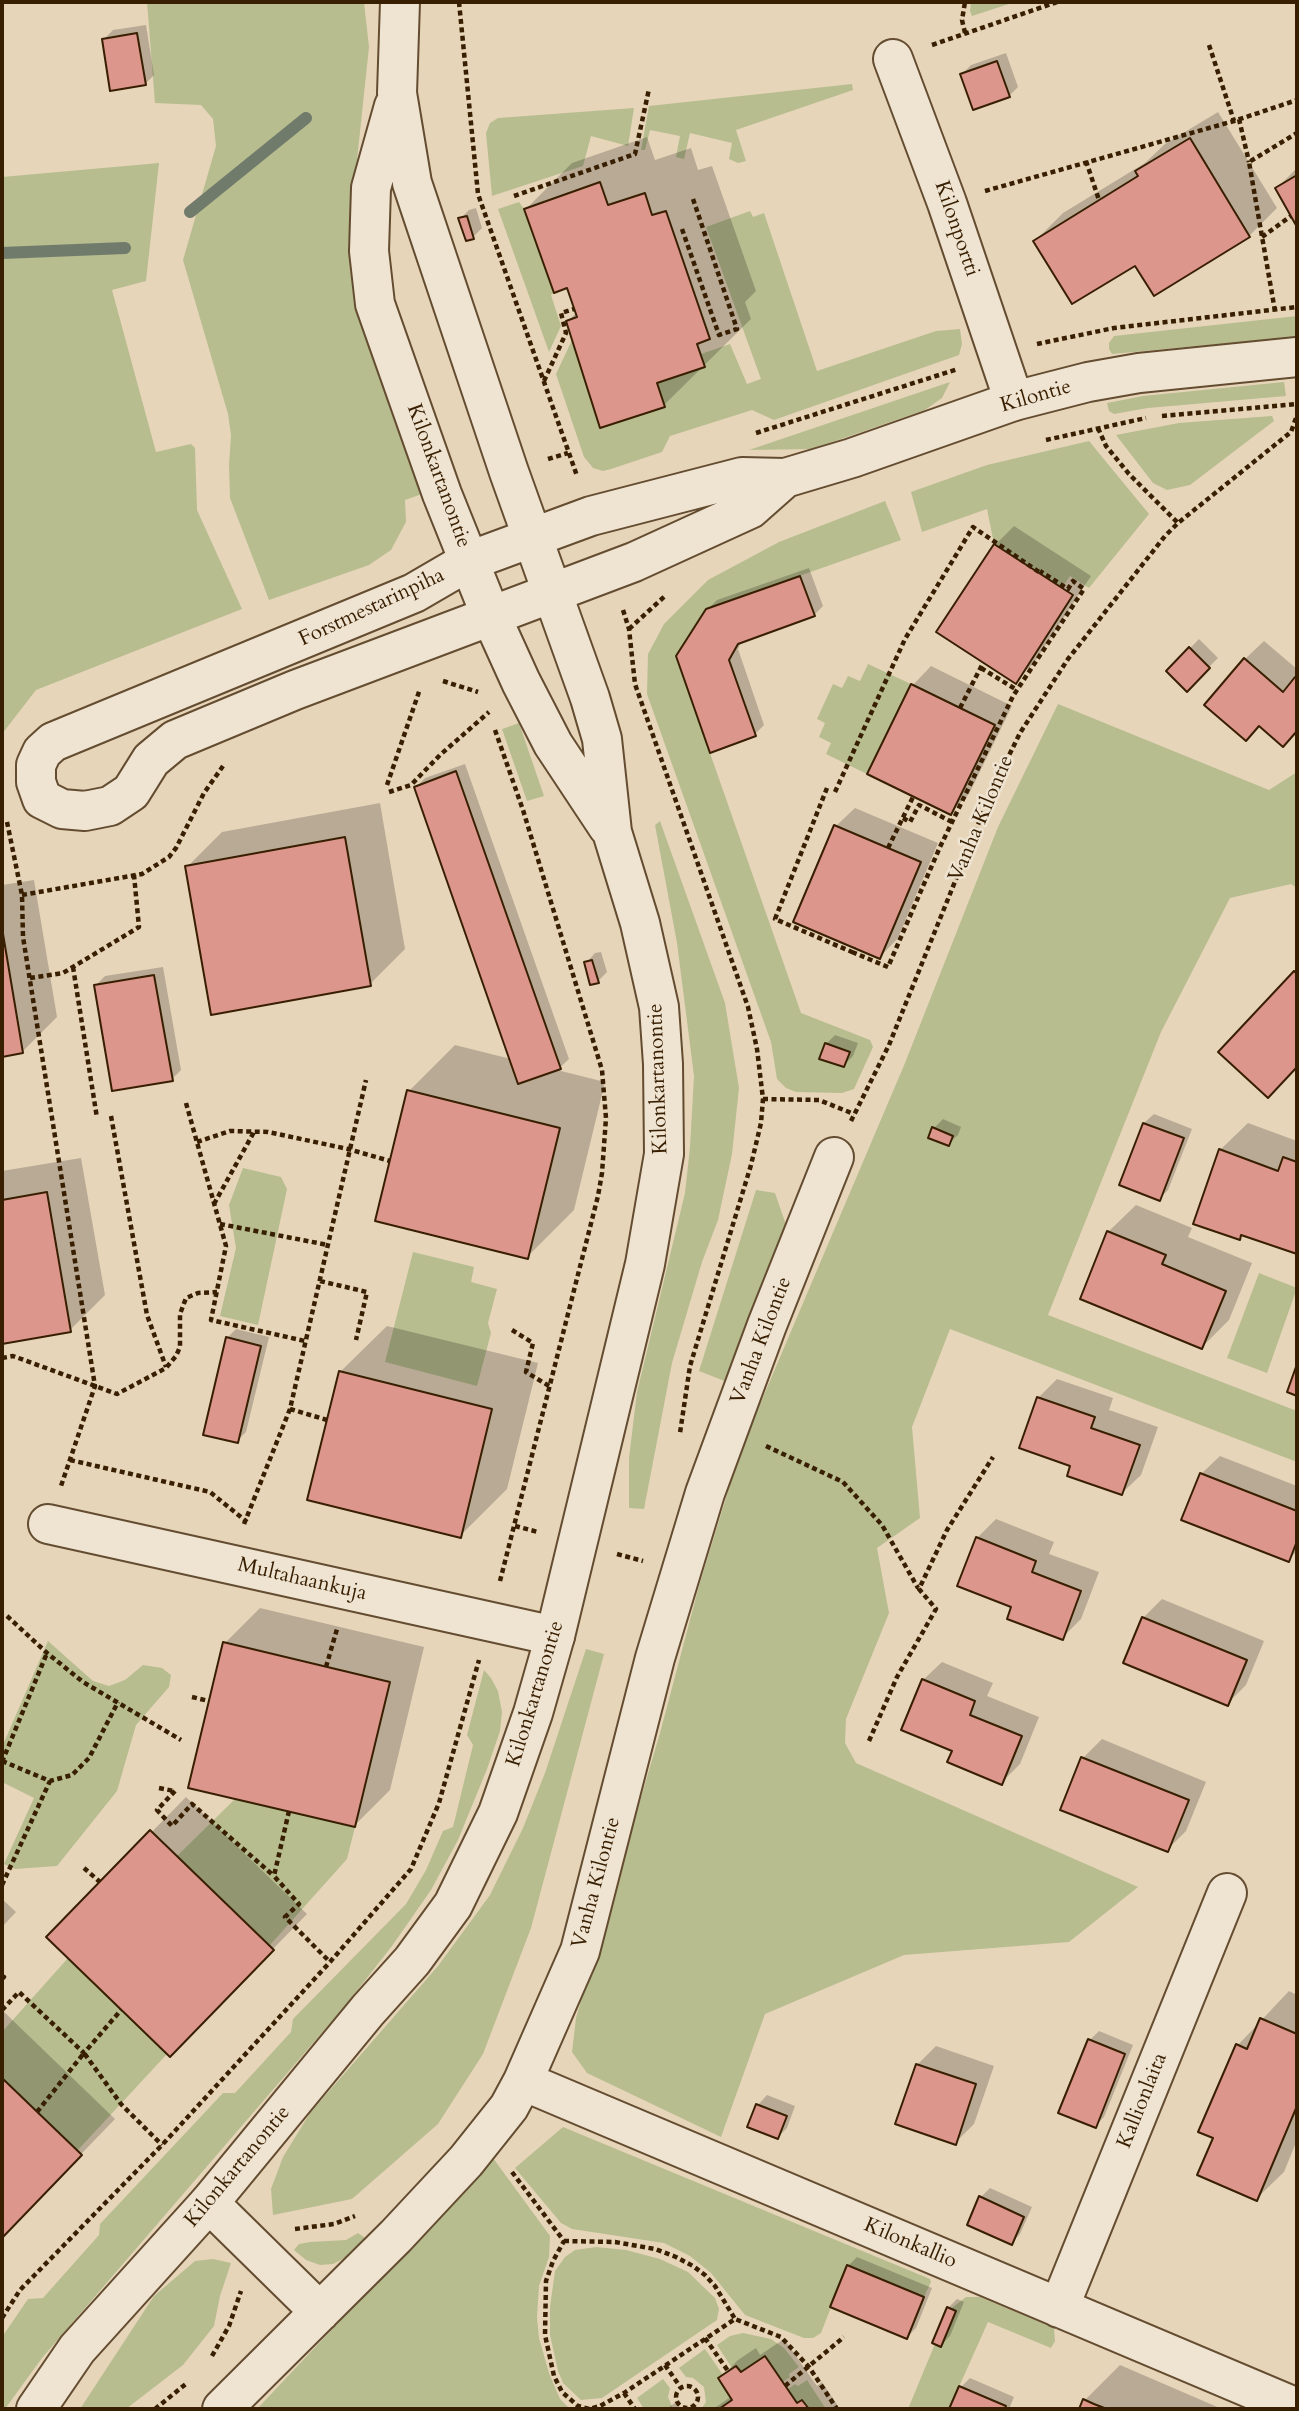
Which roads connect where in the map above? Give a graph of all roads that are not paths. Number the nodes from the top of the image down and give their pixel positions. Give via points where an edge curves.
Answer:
1 (400, 2) edge
2 (893, 59) road end
3 (397, 93) junction
4 (1297, 357) edge
5 (1014, 401) junction
6 (785, 478) junction
7 (531, 538) junction
8 (469, 561) junction
9 (553, 593) junction
10 (491, 616) junction
11 (273, 652) junction
12 (295, 690) junction
13 (157, 699) junction
14 (175, 740) junction
15 (612, 832) junction
16 (834, 1157) road end
17 (48, 1524) road end
18 (555, 1636) junction
19 (1227, 1893) dead end
20 (523, 2081) junction
21 (209, 2203) junction
22 (1059, 2308) junction
23 (320, 2312) junction
24 (1297, 2408) edge
25 (36, 2409) edge
26 (222, 2409) edge

1 - 3 street, Kilonkartanontie
2 - 5 street, Kilonportti
3 - 7 street, Kilonkartanontie via 412,183
3 - 8 street, Kilonkartanontie via 371,188 369,251 375,304
4 - 5 street, Kilontie via 1139,373
5 - 6 street, Kilontie
6 - 7 street, Kilontie via 741,477 591,516
6 - 9 street, Kilontie via 750,509
7 - 8 street, Kilontie
7 - 9 street, Kilonkartanontie
8 - 10 street, Kilonkartanontie
8 - 11 street, Forstmestarinpiha via 414,593
9 - 10 street, Kilontie
9 - 15 street, Kilonkartanontie via 602,739
10 - 12 street, Forstmestarinpiha
10 - 15 street, Kilonkartanontie via 553,744
11 - 12 street, Forstmestarinpiha
11 - 13 street, Forstmestarinpiha
12 - 14 street, Forstmestarinpiha
13 - 14 street
13 - 14 street, Forstmestarinpiha via 52,742 36,765 42,799 61,809 110,806 131,792 151,760
15 - 18 street, Kilonkartanontie via 659,1007 664,1154 645,1264
16 - 20 street, Vanha Kilontie via 705,1493 655,1658 580,1951
17 - 18 street, Multahaankuja
18 - 21 street, Kilonkartanontie via 498,1813 453,1905 412,1961
19 - 22 street, Kallionlaita
20 - 22 street, Kilonkallio
20 - 23 street, Vanha Kilontie via 509,2107 466,2161
21 - 23 street
21 - 25 street, Kilonkartanontie via 77,2349
22 - 24 street, Kilonkallio
23 - 26 street, Vanha Kilontie

